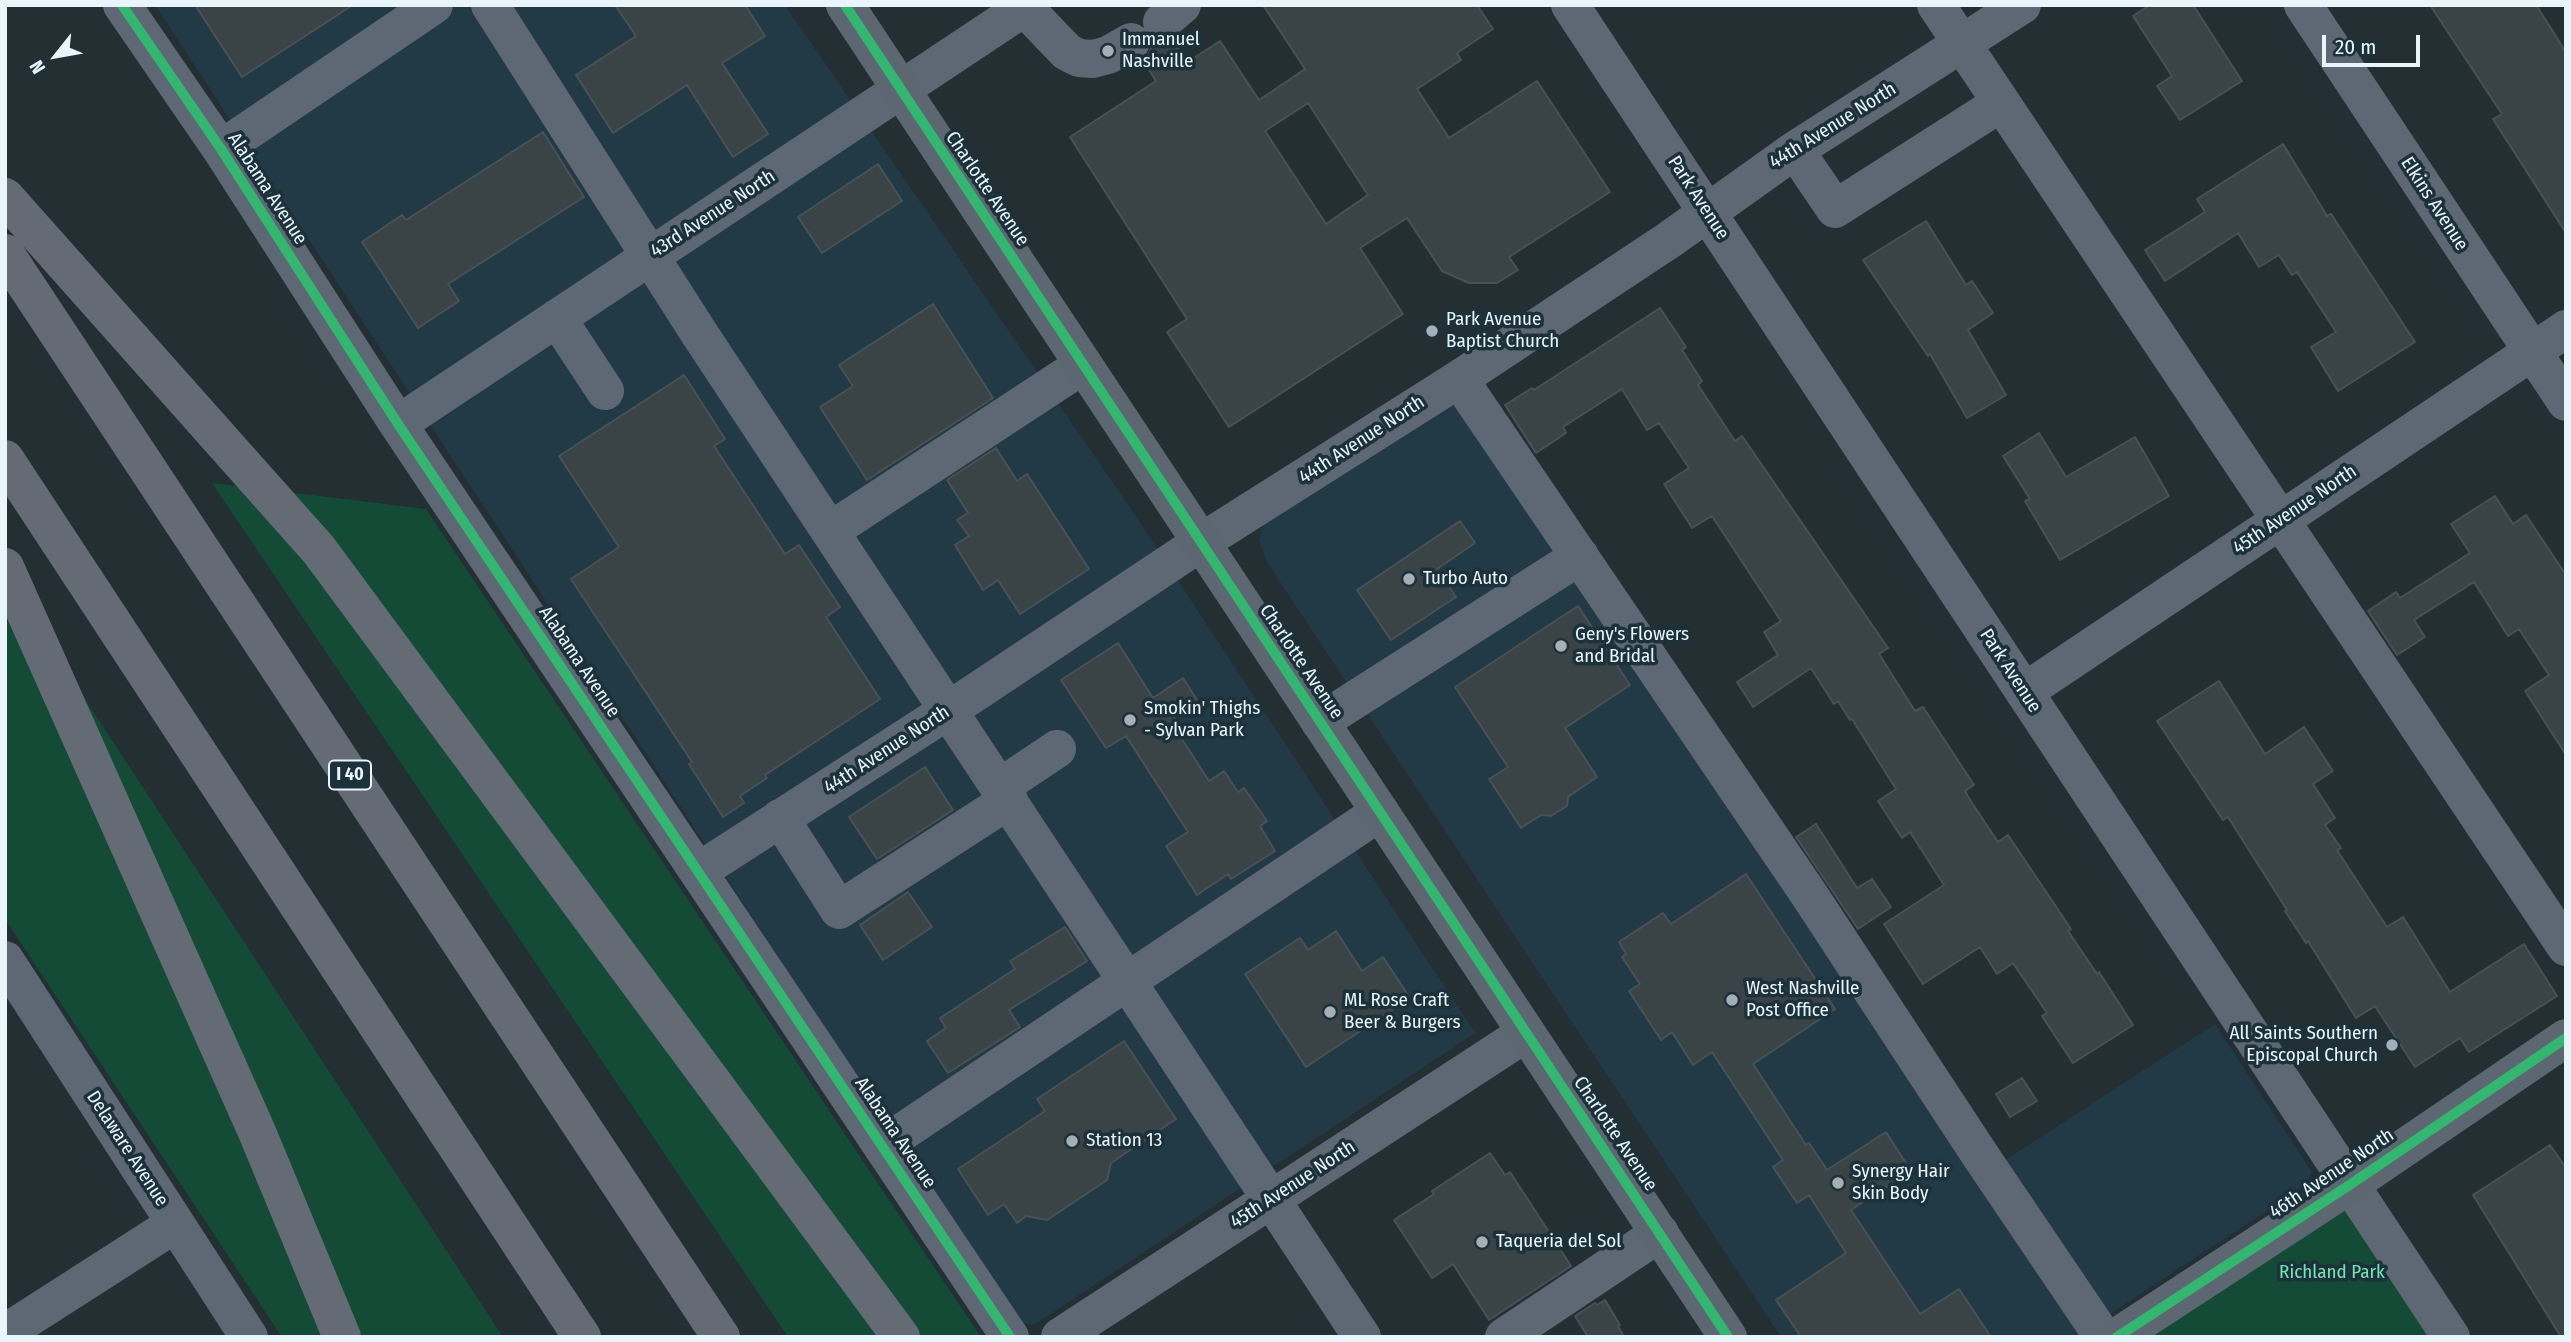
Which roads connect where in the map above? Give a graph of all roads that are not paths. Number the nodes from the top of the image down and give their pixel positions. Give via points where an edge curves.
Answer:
1 (122, 5) edge
2 (434, 5) edge
3 (490, 5) edge
4 (845, 5) edge
5 (1570, 5) edge
6 (1936, 5) edge
7 (2022, 5) edge
8 (2303, 5) edge
9 (1025, 6) edge
10 (1158, 23) edge
11 (1962, 45) junction
12 (900, 89) junction
13 (2001, 103) junction
14 (221, 149) junction
15 (1795, 150) junction
16 (5, 197) edge
17 (1708, 213) junction
18 (5, 253) edge
19 (650, 256) junction
20 (557, 318) junction
21 (2566, 329) edge
22 (2532, 351) junction
23 (1083, 365) junction
24 (1459, 379) junction
25 (605, 391) dead end
26 (2566, 402) edge
27 (398, 424) junction
28 (5, 459) edge
29 (2279, 520) junction
30 (830, 531) junction
31 (1200, 543) junction
32 (1580, 556) junction
33 (5, 567) edge
34 (2024, 692) junction
35 (949, 710) junction
36 (1320, 722) junction
37 (1057, 749) dead end
38 (1004, 794) junction
39 (1380, 812) junction
40 (780, 818) junction
41 (699, 871) junction
42 (2566, 947) edge
43 (5, 960) edge
44 (1128, 981) junction
45 (1526, 1033) junction
46 (2566, 1038) edge
47 (883, 1145) junction
48 (2351, 1184) junction
49 (1271, 1199) junction
50 (175, 1224) junction
51 (1660, 1233) junction
52 (518, 1241) junction
53 (5, 1333) edge
54 (249, 1337) edge
55 (342, 1337) edge
56 (564, 1337) edge
57 (582, 1337) edge
58 (721, 1337) edge
59 (901, 1337) edge
60 (1010, 1337) edge
61 (1060, 1337) edge
62 (1362, 1337) edge
63 (1504, 1337) edge
64 (1728, 1337) edge
65 (2103, 1337) edge
66 (2117, 1337) edge
67 (2451, 1337) edge

1 - 14 street, Alabama Avenue
2 - 14 street
3 - 19 street
4 - 12 main road, Charlotte Avenue
5 - 17 street, Park Avenue
6 - 11 street
7 - 11 street, 44th Avenue North
8 - 22 street, Elkins Avenue
9 - 10 street via 1067,52 1079,58 1108,55
9 - 12 street, 43rd Avenue North
11 - 13 street
11 - 15 street, 44th Avenue North
12 - 19 street, 43rd Avenue North
12 - 23 main road, Charlotte Avenue
13 - 15 street via 1835,209
13 - 29 street
14 - 27 street, Alabama Avenue
15 - 17 street, 44th Avenue North
16 - 59 highway via 319,550
17 - 24 street, 44th Avenue North
17 - 34 street, Park Avenue
18 - 58 highway, I 40
19 - 20 street, 43rd Avenue North
19 - 30 street
20 - 25 street
20 - 27 street, 43rd Avenue North
21 - 22 street, 45th Avenue North
22 - 26 street, Elkins Avenue
22 - 29 street, 45th Avenue North
23 - 30 street
23 - 31 main road, Charlotte Avenue
24 - 31 street, 44th Avenue North
24 - 32 street
27 - 41 street, Alabama Avenue
28 - 52 highway
29 - 34 street, 45th Avenue North
29 - 42 street
30 - 35 street
31 - 35 street, 44th Avenue North
31 - 36 main road, Charlotte Avenue
32 - 36 street
32 - 65 street
33 - 55 highway via 257,1132
34 - 48 street, Park Avenue
35 - 38 street
35 - 40 street, 44th Avenue North
36 - 39 main road, Charlotte Avenue
37 - 38 street
38 - 40 street via 839,910
38 - 44 street
39 - 44 street
39 - 45 main road, Charlotte Avenue
40 - 41 street, 44th Avenue North
41 - 47 street, Alabama Avenue
43 - 50 street, Delaware Avenue
44 - 47 street
44 - 49 street
45 - 49 street, 45th Avenue North
45 - 51 main road, Charlotte Avenue
46 - 48 main road, 46th Avenue North
47 - 60 street, Alabama Avenue
48 - 66 main road, 46th Avenue North
48 - 67 street, Park Avenue
49 - 61 street, 45th Avenue North
49 - 62 street
50 - 53 street
50 - 54 street, Delaware Avenue
51 - 63 street
51 - 64 main road, Charlotte Avenue
52 - 56 highway
52 - 57 highway

